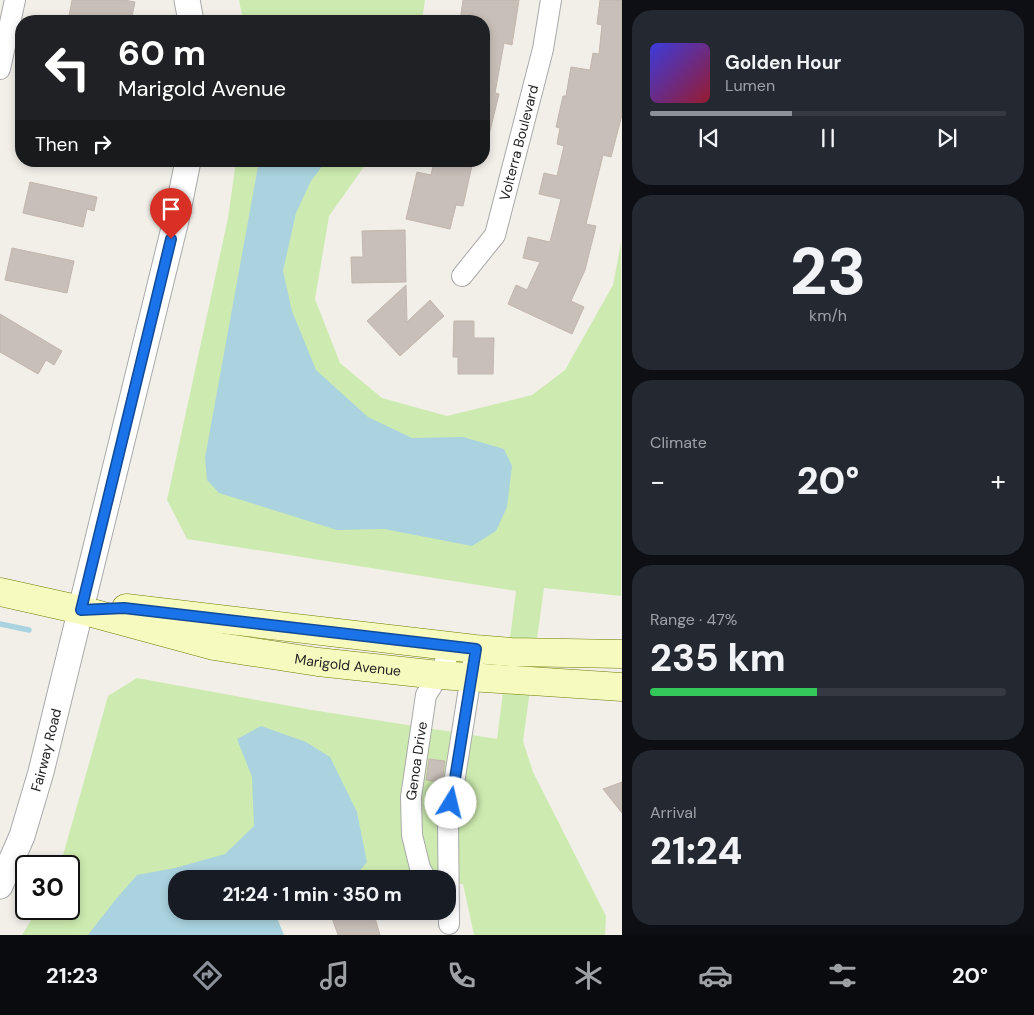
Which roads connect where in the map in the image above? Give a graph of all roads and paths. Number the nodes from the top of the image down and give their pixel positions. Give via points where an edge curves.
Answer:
1 (15, 0) edge
2 (187, 0) edge
3 (551, 0) edge
4 (189, 15) edge
5 (0, 69) edge
6 (187, 167) edge
7 (462, 276) dead end
8 (0, 592) edge
9 (81, 610) junction
10 (464, 648) junction
11 (622, 654) edge
12 (439, 676) junction
13 (471, 678) junction
14 (622, 687) edge
15 (421, 870) edge
16 (0, 886) edge
17 (449, 924) edge

1 - 5 street
2 - 4 street
3 - 7 street, Volterra Boulevard via 543,49 495,235
6 - 9 street, Fairway Road
8 - 9 main road, Marigold Avenue
9 - 10 main road, Marigold Avenue via 124,608
9 - 12 main road, Marigold Avenue via 214,646
9 - 16 street, Fairway Road via 32,805
10 - 11 main road, Marigold Avenue
10 - 12 street, Genoa Drive
10 - 13 street
12 - 13 main road, Marigold Avenue
12 - 15 street, Genoa Drive via 426,695 411,797 412,835
13 - 14 main road, Marigold Avenue
13 - 17 street via 448,821

